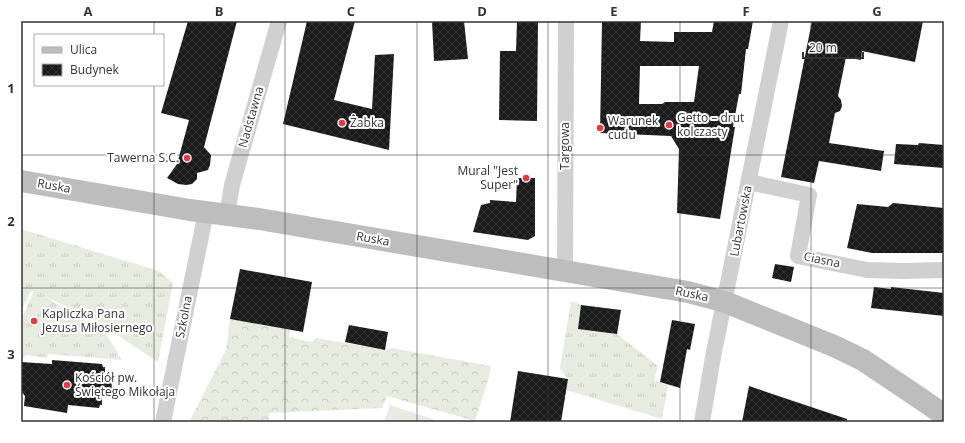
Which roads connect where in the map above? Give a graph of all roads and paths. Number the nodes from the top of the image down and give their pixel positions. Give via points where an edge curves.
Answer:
1 (279, 21) edge
2 (566, 21) edge
3 (781, 21) edge
4 (21, 181) edge
5 (748, 182) junction
6 (216, 213) junction
7 (944, 270) edge
8 (565, 271) junction
9 (725, 302) junction
10 (944, 415) edge
11 (163, 422) edge
12 (702, 422) edge

1 - 6 street, Nadstawna via 232,185
2 - 8 street, Targowa
3 - 5 street, Lubartowska
4 - 6 street, Ruska
5 - 7 street, Ciasna via 809,195 798,256 867,270
5 - 9 street, Lubartowska
6 - 8 street, Ruska
6 - 11 street, Szkolna via 181,332
8 - 9 street, Ruska via 688,292
9 - 10 street, Ruska via 863,360
9 - 12 street, Lubartowska

